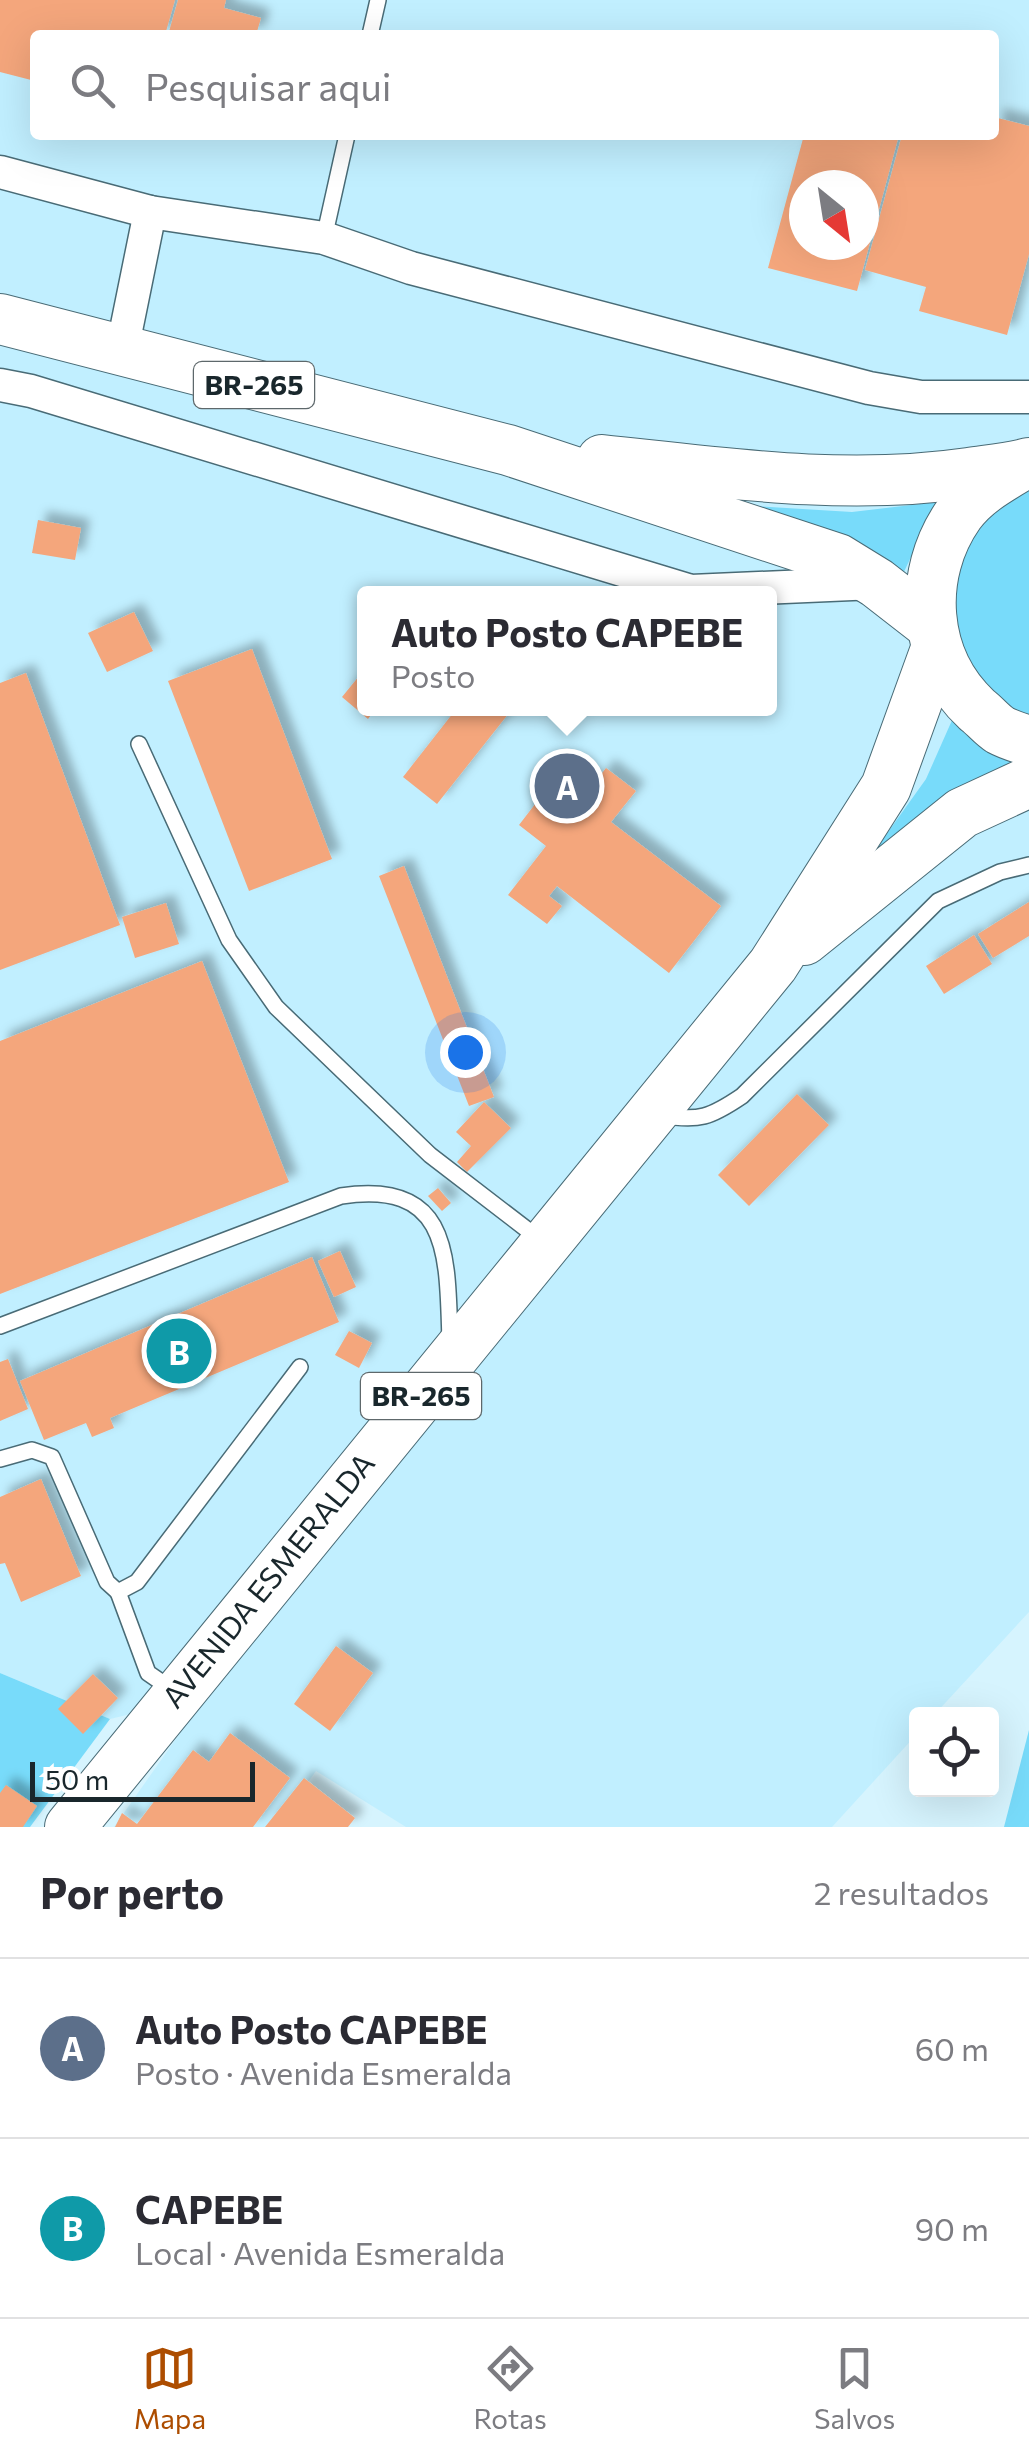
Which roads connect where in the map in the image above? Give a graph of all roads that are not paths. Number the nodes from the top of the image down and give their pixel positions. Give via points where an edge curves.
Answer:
1 (378, 0) edge
2 (371, 30) edge
3 (346, 140) edge
4 (0, 172) edge
5 (150, 212) junction
6 (324, 238) junction
7 (0, 318) edge
8 (122, 350) junction
9 (0, 384) edge
10 (1029, 396) edge
11 (508, 450) junction
12 (1026, 464) edge
13 (877, 583) junction
14 (674, 586) edge
15 (777, 587) edge
16 (933, 637) junction
17 (1029, 741) edge
18 (139, 744) dead end
19 (1029, 782) edge
20 (1029, 865) edge
21 (773, 965) junction
22 (652, 1113) junction
23 (546, 1244) junction
24 (0, 1326) edge
25 (451, 1360) junction
26 (300, 1367) dead end
27 (0, 1458) edge
28 (118, 1592) junction
29 (177, 1693) junction
30 (70, 1827) edge

1 - 2 lane
3 - 6 lane
4 - 5 street
5 - 6 street
5 - 8 street
6 - 10 street via 411,268 868,388 921,397
7 - 8 main road, BR-265
8 - 11 main road, BR-265
9 - 14 street
11 - 12 main road, BR-265 via 798,480 925,479
11 - 13 main road, BR-265 via 838,559
12 - 16 main road via 988,484 960,512 940,547 930,586
13 - 15 street
13 - 16 main road, BR-265
16 - 17 main road via 961,695 1000,730
16 - 21 main road, AVENIDA ESMERALDA / BR-265 via 886,786
18 - 23 lane via 229,940 276,1007 430,1155
19 - 21 main road, AVENIDA ESMERALDA / BR-265 via 962,813
20 - 22 lane via 938,902 742,1096 689,1120
21 - 22 main road, AVENIDA ESMERALDA / BR-265
22 - 23 main road, AVENIDA ESMERALDA / BR-265
23 - 25 main road, AVENIDA ESMERALDA / BR-265
24 - 25 lane via 341,1196 372,1192 398,1197 422,1212 439,1234 447,1259
25 - 29 main road, AVENIDA ESMERALDA / BR-265
26 - 28 lane via 138,1582
27 - 28 lane via 32,1450 52,1457
28 - 29 lane via 148,1672
29 - 30 main road, AVENIDA ESMERALDA / BR-265

